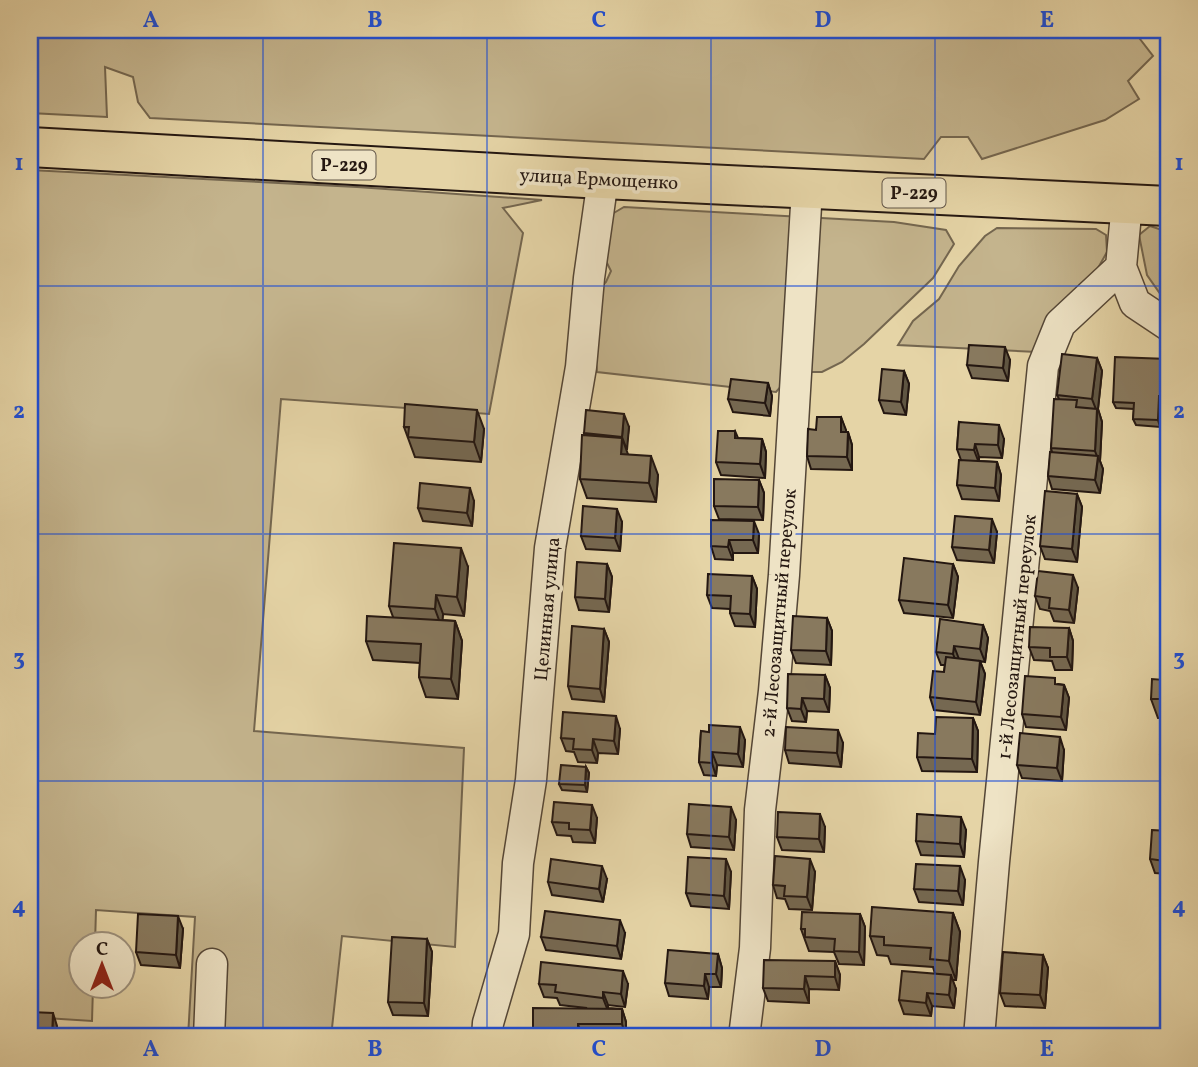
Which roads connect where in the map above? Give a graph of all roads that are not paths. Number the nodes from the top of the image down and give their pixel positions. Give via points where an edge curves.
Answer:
1 (30, 147) edge
2 (603, 179) junction
3 (807, 188) junction
4 (1127, 202) junction
5 (1168, 206) edge
6 (1121, 267) junction
7 (1168, 325) edge
8 (212, 964) dead end
9 (209, 1037) edge
10 (487, 1037) edge
11 (744, 1037) edge
12 (979, 1037) edge

1 - 2 highway, улица Ермощенко / Р-229
2 - 3 highway, улица Ермощенко / Р-229
2 - 10 street, Целинная улица via 581,367 550,548 514,934
3 - 4 highway, улица Ермощенко / Р-229
3 - 11 street, 2-й Лесозащитный переулок via 784,575 760,810 755,948
4 - 5 highway, улица Ермощенко / Р-229
4 - 6 street
6 - 7 street via 1135,303
6 - 12 street, 1-й Лесозащитный переулок via 1060,324 1043,366
8 - 9 street

